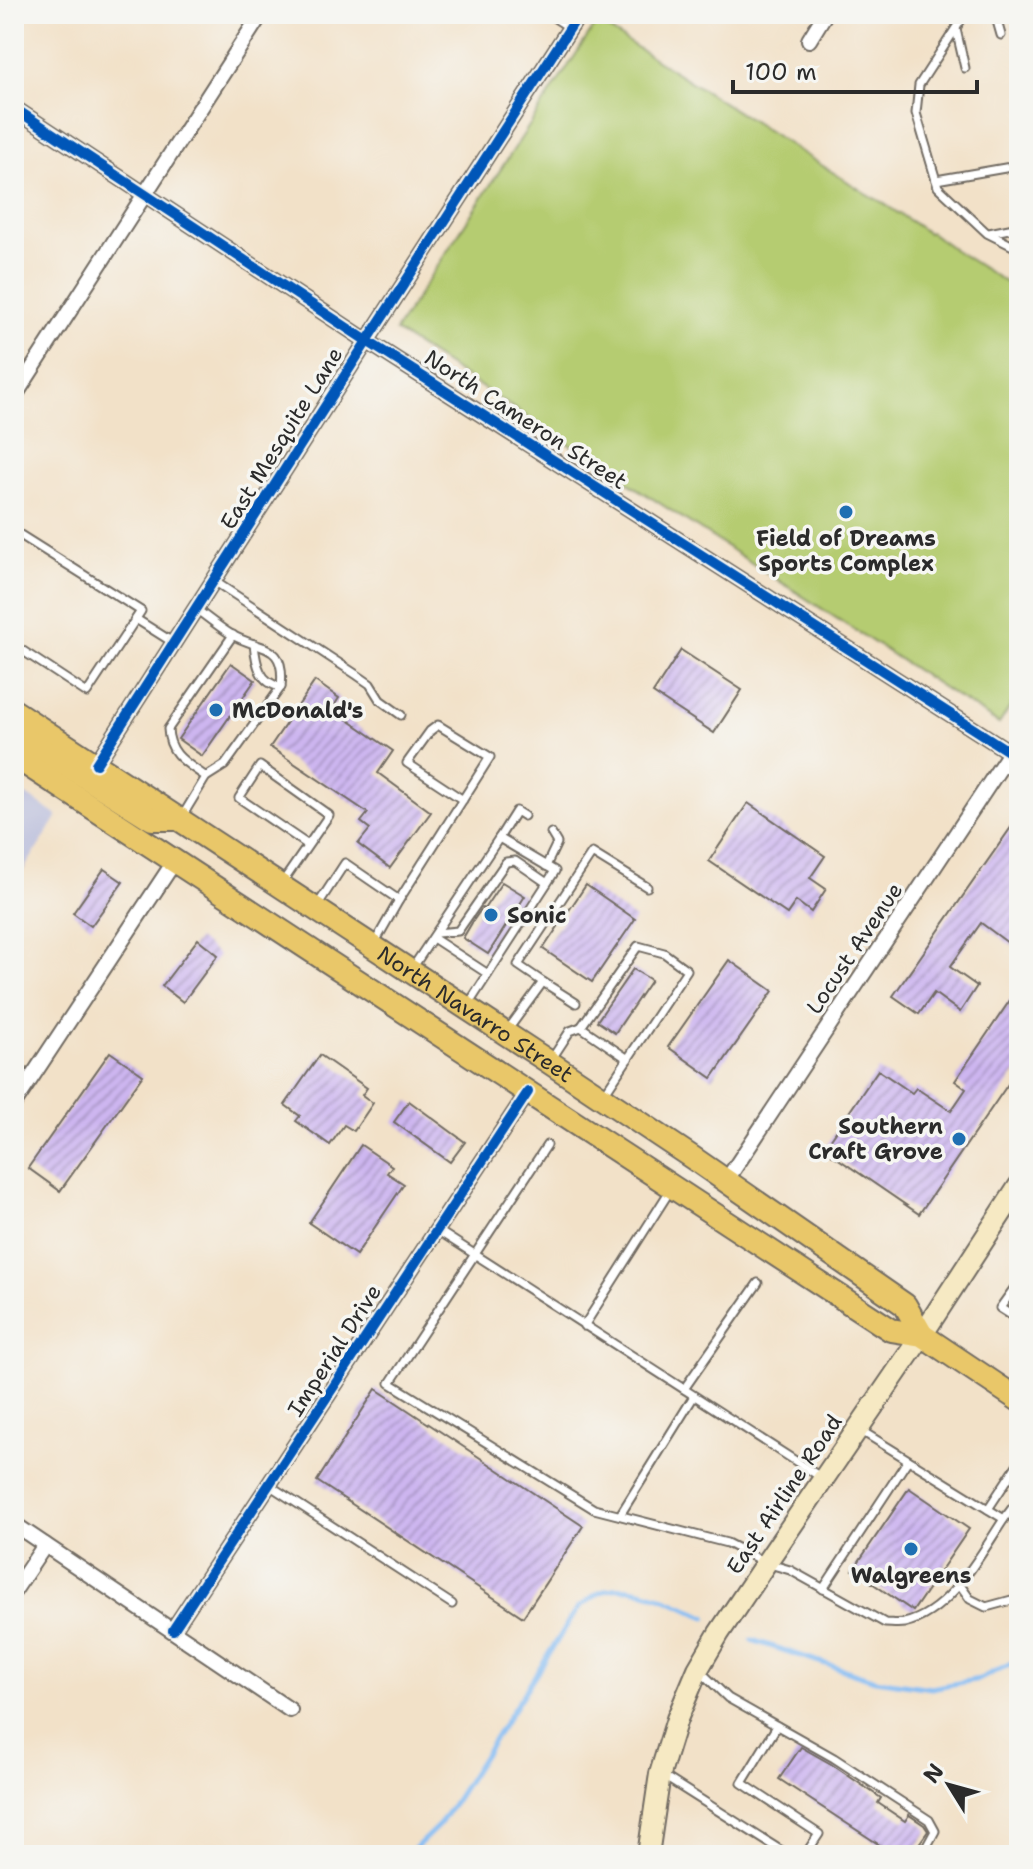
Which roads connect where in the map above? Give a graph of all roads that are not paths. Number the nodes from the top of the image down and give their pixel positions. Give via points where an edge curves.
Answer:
1 (261, 14) edge
2 (555, 14) edge
3 (825, 14) edge
4 (965, 14) edge
5 (995, 14) edge
6 (576, 20) edge
7 (956, 29) junction
8 (1001, 35) dead end
9 (809, 40) dead end
10 (965, 68) dead end
11 (14, 108) edge
12 (1011, 167) dead end
13 (936, 180) junction
14 (145, 195) junction
15 (1019, 227) edge
16 (987, 233) junction
17 (1019, 249) edge
18 (367, 341) junction
19 (14, 397) edge
20 (14, 531) edge
21 (214, 581) junction
22 (196, 609) junction
23 (136, 619) junction
24 (233, 635) junction
25 (174, 643) junction
26 (254, 644) junction
27 (14, 645) edge
28 (281, 687) junction
29 (14, 711) edge
30 (401, 715) dead end
31 (14, 732) edge
32 (1019, 739) edge
33 (1015, 755) edge
34 (14, 756) edge
35 (96, 764) junction
36 (206, 777) junction
37 (463, 800) junction
38 (524, 816) dead end
39 (180, 819) junction
40 (551, 833) dead end
41 (499, 838) junction
42 (308, 845) junction
43 (174, 862) junction
44 (546, 866) junction
45 (547, 883) junction
46 (281, 885) junction
47 (647, 887) dead end
48 (399, 900) junction
49 (316, 908) junction
50 (435, 935) junction
51 (373, 946) junction
52 (411, 970) junction
53 (488, 974) junction
54 (543, 982) junction
55 (576, 1003) dead end
56 (466, 1007) junction
57 (581, 1027) junction
58 (506, 1033) junction
59 (628, 1059) junction
60 (549, 1062) junction
61 (528, 1092) junction
62 (602, 1097) junction
63 (14, 1104) edge
64 (547, 1145) dead end
65 (726, 1181) junction
66 (1019, 1186) edge
67 (672, 1187) junction
68 (437, 1230) junction
69 (474, 1255) junction
70 (1019, 1282) edge
71 (758, 1283) dead end
72 (1019, 1320) edge
73 (584, 1326) junction
74 (922, 1335) junction
75 (684, 1389) junction
76 (694, 1396) junction
77 (1019, 1400) edge
78 (858, 1429) junction
79 (908, 1460) junction
80 (1019, 1462) edge
81 (824, 1479) junction
82 (269, 1485) junction
83 (1019, 1499) edge
84 (988, 1509) junction
85 (620, 1515) junction
86 (1004, 1519) junction
87 (14, 1524) edge
88 (45, 1545) junction
89 (766, 1563) junction
90 (960, 1585) junction
91 (823, 1589) junction
92 (14, 1591) edge
93 (1019, 1598) edge
94 (452, 1604) dead end
95 (173, 1630) junction
96 (698, 1669) junction
97 (290, 1710) dead end
98 (777, 1726) junction
99 (660, 1774) junction
100 (648, 1855) edge
101 (788, 1855) edge
102 (805, 1855) edge
103 (922, 1855) edge

1 - 14 street
2 - 6 street
3 - 9 street
4 - 7 lane
5 - 8 lane
6 - 18 street, East Mesquite Lane
7 - 10 lane
7 - 13 lane via 919,85 916,113
11 - 14 street, North Cameron Street
12 - 13 lane
13 - 16 lane
14 - 18 street, North Cameron Street
14 - 19 street
15 - 16 lane
16 - 17 lane
18 - 21 street, East Mesquite Lane
18 - 33 street, North Cameron Street
20 - 23 lane via 141,611
21 - 22 street, East Mesquite Lane
21 - 30 lane via 370,684 380,700
22 - 24 lane
22 - 25 street, East Mesquite Lane
23 - 25 lane
23 - 27 lane via 87,693
24 - 26 lane
24 - 36 lane via 168,729 174,752
25 - 35 street, East Mesquite Lane
26 - 28 lane via 260,673
26 - 28 lane via 276,654
28 - 36 lane via 225,765
29 - 35 main road, North Navarro Street
31 - 39 main road via 152,819
32 - 33 street, Locust Avenue
33 - 65 street, Locust Avenue
34 - 43 main road, North Navarro Street
35 - 39 main road, North Navarro Street
36 - 39 lane
37 - 37 lane via 490,757 438,725 407,763
37 - 48 lane
38 - 41 lane via 516,811
39 - 46 main road, North Navarro Street
40 - 44 lane via 557,843
41 - 44 lane
41 - 50 lane
42 - 42 lane via 329,815 260,766 239,798
42 - 46 lane
43 - 61 main road, North Navarro Street
43 - 63 street
44 - 45 lane via 555,871
45 - 50 lane via 515,861 506,862 458,931
45 - 53 lane
46 - 49 main road, North Navarro Street
47 - 54 lane via 592,853 518,965
48 - 49 lane via 345,863
48 - 51 lane
49 - 51 main road, North Navarro Street
50 - 52 lane
50 - 53 lane
51 - 52 main road, North Navarro Street
52 - 56 main road, North Navarro Street
53 - 56 lane
54 - 55 lane
54 - 58 lane
56 - 58 main road, North Navarro Street
57 - 59 lane
57 - 59 lane via 638,946 664,953 687,970
57 - 60 lane via 570,1031
58 - 60 main road, North Navarro Street
59 - 62 lane
60 - 62 main road, North Navarro Street
61 - 67 main road, North Navarro Street
61 - 68 street, Imperial Drive
62 - 65 main road, North Navarro Street
64 - 69 lane
65 - 74 main road, North Navarro Street via 905,1305
66 - 74 main road, East Airline Road
67 - 73 lane
67 - 74 main road, North Navarro Street via 891,1330
68 - 69 lane
68 - 82 street, Imperial Drive
69 - 73 lane
69 - 85 lane via 390,1383 594,1509
70 - 72 lane via 1000,1308
71 - 75 lane
73 - 75 lane
74 - 77 main road, North Navarro Street
74 - 78 main road, East Airline Road
75 - 76 lane
76 - 81 lane
76 - 85 lane
78 - 79 lane
78 - 81 main road, East Airline Road
79 - 84 lane
79 - 91 lane
80 - 84 lane
81 - 89 main road, East Airline Road
82 - 94 lane
82 - 95 street, Imperial Drive
83 - 86 lane
84 - 86 lane
85 - 89 lane via 727,1543
86 - 90 lane
87 - 88 street
88 - 92 street
88 - 95 street
89 - 91 lane
89 - 96 main road, East Airline Road
90 - 91 lane via 928,1614 903,1624 885,1623
90 - 93 lane via 970,1599 986,1607
95 - 97 street
96 - 98 lane via 728,1698
96 - 99 main road, East Airline Road
98 - 102 lane via 742,1783 819,1834
98 - 103 lane via 929,1820 935,1831
99 - 100 main road, East Airline Road
99 - 101 lane

